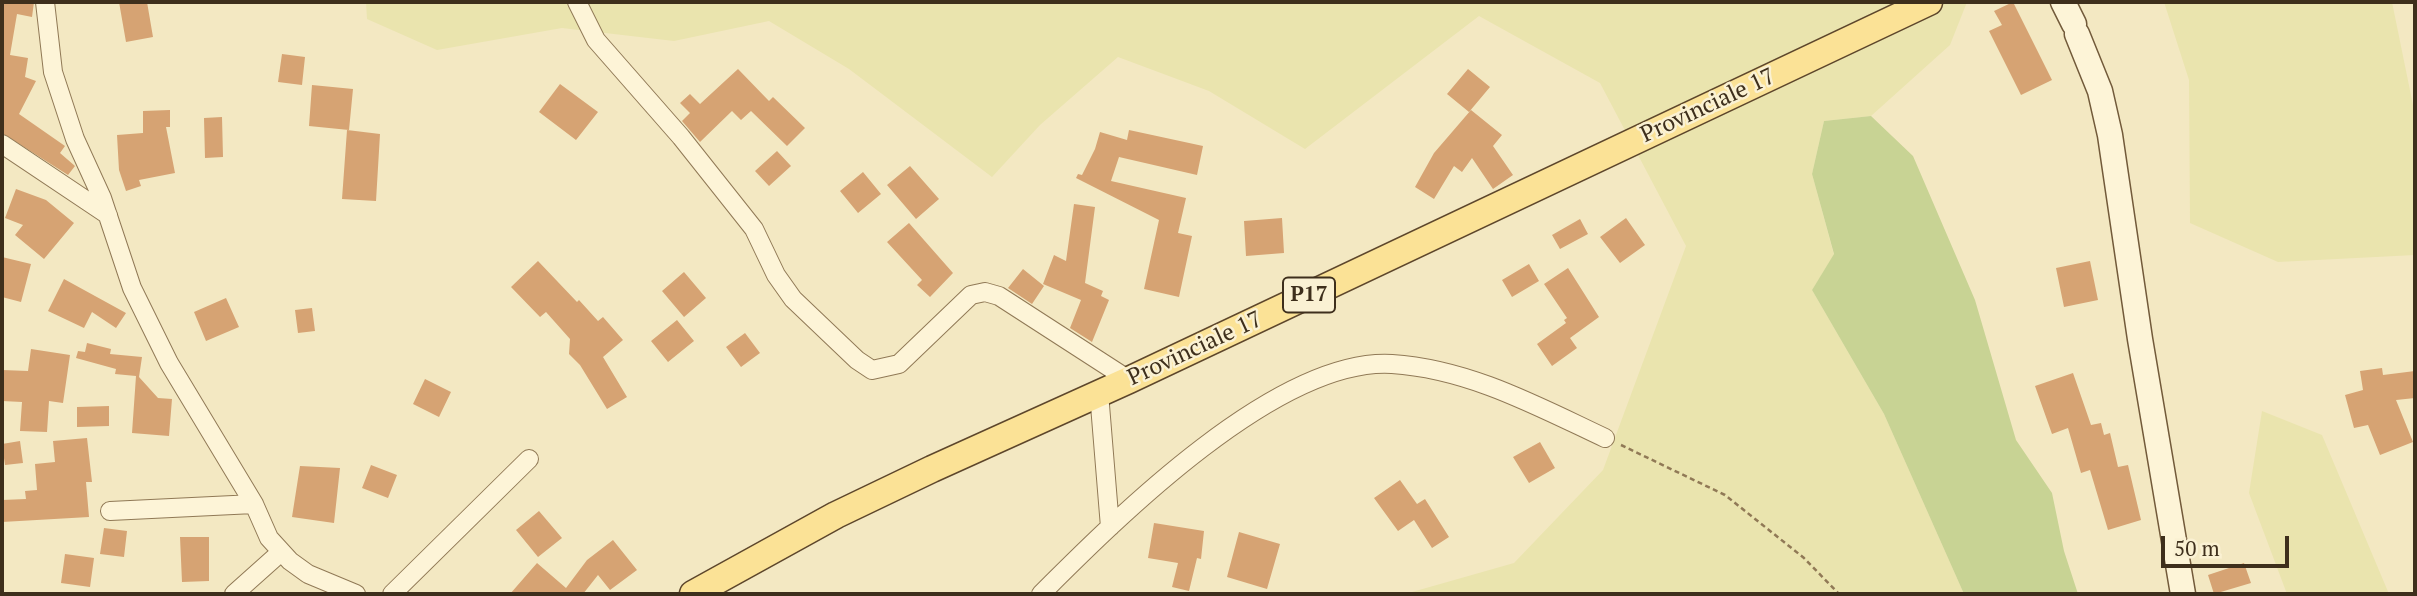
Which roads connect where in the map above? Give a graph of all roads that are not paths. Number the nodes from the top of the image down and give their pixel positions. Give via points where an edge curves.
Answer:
1 (46, 2) edge
2 (577, 2) edge
3 (1929, 2) edge
4 (2071, 20) edge
5 (2, 144) edge
6 (108, 215) junction
7 (1129, 380) junction
8 (1100, 393) junction
9 (1605, 438) road end
10 (529, 459) dead end
11 (254, 504) junction
12 (110, 511) dead end
13 (1110, 527) junction
14 (281, 552) junction
15 (234, 594) edge
16 (356, 594) edge
17 (392, 594) edge
18 (693, 594) edge
19 (1041, 594) edge
20 (2183, 594) edge

1 - 6 street via 53,72 75,139
2 - 7 street via 596,40 754,229 793,299 857,360 872,370 899,364 971,295 985,292 999,296
3 - 7 main road, Provinciale 17 / P17
4 - 20 street via 2100,91 2110,135
5 - 6 street
6 - 11 street via 132,288 164,353
7 - 8 main road, Provinciale 17 / P17
8 - 13 street
8 - 18 main road, Provinciale 17 / P17 via 836,515
9 - 13 street via 1467,377 1434,369 1363,365 1317,378 1239,423 1174,469
10 - 17 street
11 - 12 street
11 - 14 street via 269,538
13 - 19 street
14 - 15 street
14 - 16 street via 308,574

